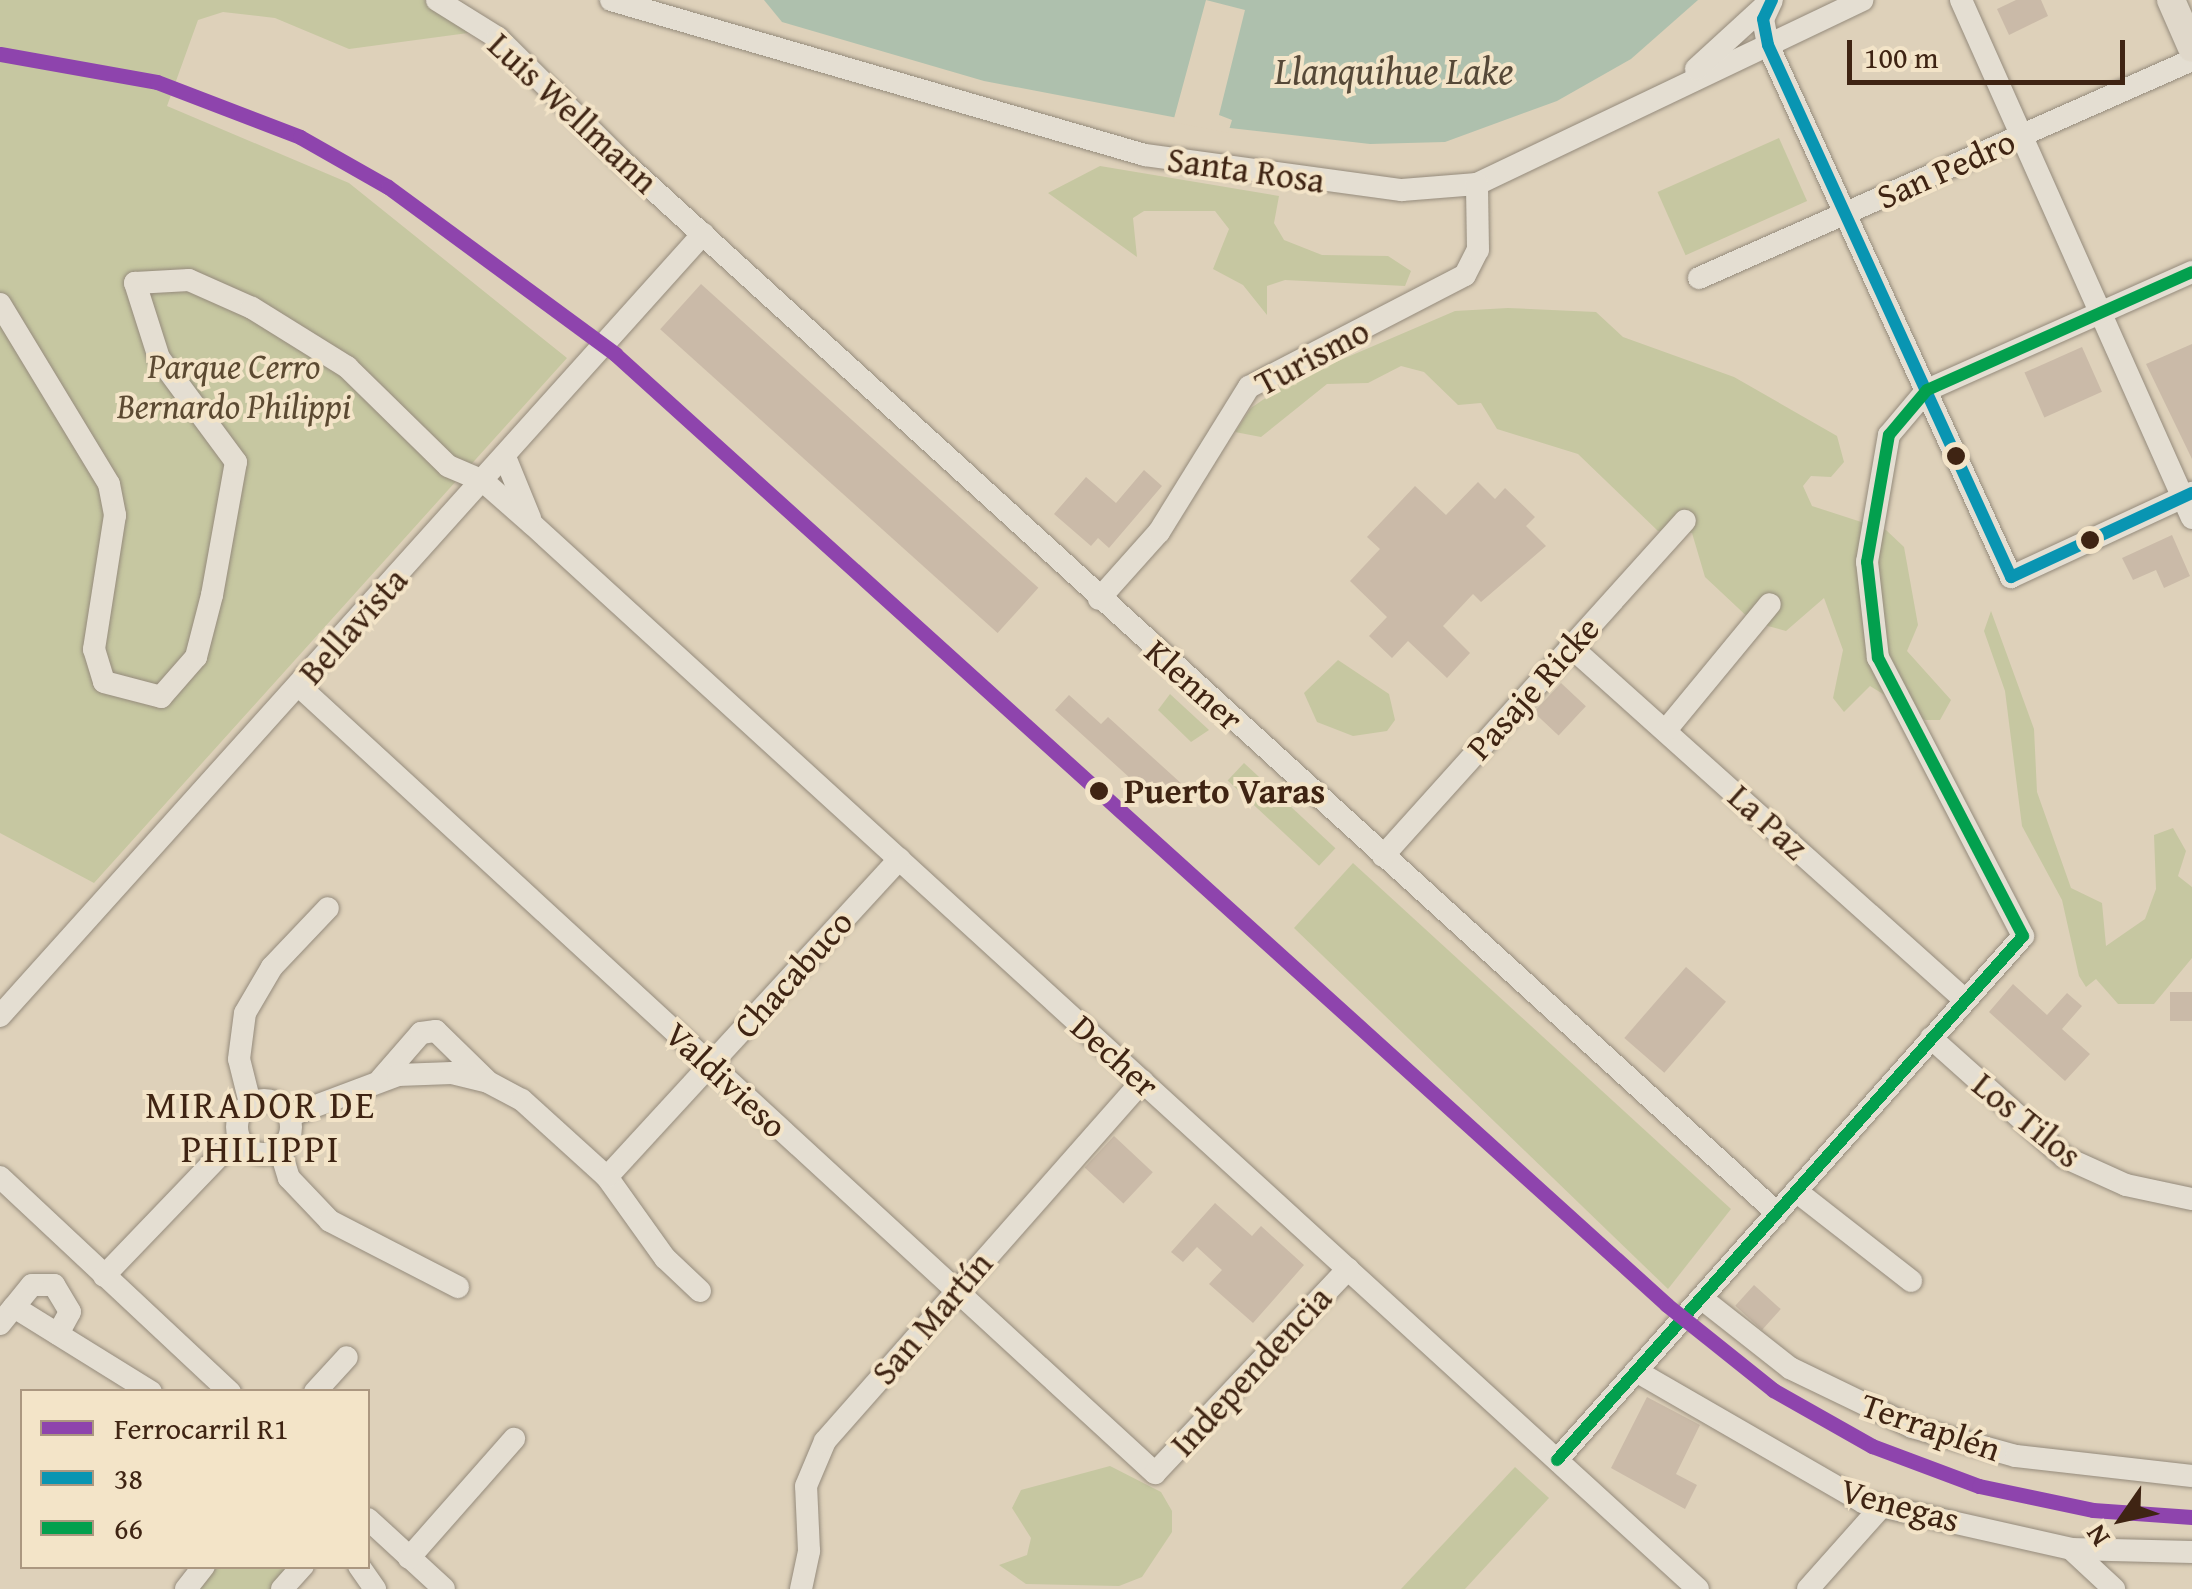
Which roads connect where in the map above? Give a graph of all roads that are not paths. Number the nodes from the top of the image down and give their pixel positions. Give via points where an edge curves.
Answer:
1 (437, 0) edge
2 (610, 0) edge
3 (1771, 0) edge
4 (1862, 0) edge
5 (1961, 0) edge
6 (2171, 0) edge
7 (1768, 44) junction
8 (2192, 48) edge
9 (2192, 60) edge
10 (1661, 95) junction
11 (2022, 135) junction
12 (1477, 184) junction
13 (1846, 214) junction
14 (703, 234) junction
15 (2192, 272) edge
16 (1699, 278) dead end
17 (0, 304) edge
18 (2100, 313) junction
19 (1926, 390) junction
20 (505, 456) junction
21 (483, 481) junction
22 (2189, 503) edge
23 (1685, 521) dead end
24 (532, 524) junction
25 (1099, 599) junction
26 (1770, 604) dead end
27 (1570, 646) junction
28 (299, 686) junction
29 (1666, 730) junction
30 (1383, 856) junction
31 (899, 859) junction
32 (328, 908) dead end
33 (1965, 1000) junction
34 (0, 1016) edge
35 (1931, 1038) junction
36 (710, 1065) junction
37 (381, 1079) junction
38 (1142, 1080) junction
39 (488, 1082) junction
40 (250, 1103) junction
41 (289, 1116) junction
42 (242, 1143) junction
43 (280, 1149) junction
44 (607, 1177) junction
45 (0, 1178) edge
46 (1796, 1190) junction
47 (2192, 1199) edge
48 (1777, 1212) junction
49 (1348, 1269) junction
50 (104, 1276) junction
51 (1911, 1281) dead end
52 (458, 1287) dead end
53 (700, 1291) dead end
54 (956, 1292) junction
55 (1701, 1298) junction
56 (7, 1316) edge
57 (58, 1334) junction
58 (347, 1357) dead end
59 (1636, 1371) junction
60 (141, 1389) edge
61 (227, 1389) edge
62 (318, 1389) edge
63 (514, 1439) dead end
64 (1557, 1460) junction
65 (1155, 1473) joint
66 (2192, 1476) edge
67 (1880, 1508) junction
68 (370, 1521) edge
69 (2072, 1549) junction
70 (2192, 1552) edge
71 (410, 1558) junction
72 (202, 1569) edge
73 (300, 1569) edge
74 (186, 1589) edge
75 (282, 1589) edge
76 (444, 1589) edge
77 (801, 1589) edge
78 (1698, 1589) edge
79 (1808, 1589) edge
80 (2114, 1589) edge

1 - 14 street, Luis Wellmann via 498,38
2 - 12 street, Santa Rosa via 1145,155 1384,189
3 - 7 street via 1763,19
3 - 10 street
4 - 7 street, Santa Rosa
5 - 11 street
6 - 8 main road
7 - 10 street, Santa Rosa
7 - 13 street
9 - 11 street, San Pedro
10 - 12 street, Santa Rosa
11 - 13 street, San Pedro
11 - 18 street
12 - 25 street, Turismo via 1478,250 1465,276 1248,387 1160,532
13 - 16 street, San Pedro
13 - 19 street
14 - 20 street, Bellavista
14 - 25 street, Klenner
15 - 18 street
17 - 21 street, Decher via 54,381 109,484 115,514 94,649 104,682 132,694 161,696 196,657 236,462 159,358 135,282 189,280 252,308 346,367 448,466
18 - 19 street
18 - 22 street
19 - 22 street via 2011,577
19 - 33 street via 1883,451 1868,609 1888,682 2023,936
20 - 21 street, Bellavista
20 - 24 street, Decher
21 - 24 street, Decher
21 - 28 street, Bellavista
23 - 27 street, Pasaje Ricke
24 - 31 street, Decher
25 - 30 street, Klenner
26 - 29 street
27 - 29 street, La Paz
27 - 30 street, Pasaje Ricke
28 - 34 street, Bellavista
28 - 36 street, Valdivieso
29 - 33 street, La Paz
30 - 48 street, Klenner
31 - 36 street, Chacabuco
31 - 38 street, Decher
32 - 40 street via 272,967 245,1012 239,1058
33 - 35 street
35 - 46 street
35 - 47 street, Los Tilos via 2064,1157 2126,1185
36 - 44 street, Chacabuco
36 - 54 street, Valdivieso
37 - 39 street via 434,1072
37 - 39 street via 421,1033 436,1031
37 - 41 street
38 - 49 street, Decher
38 - 54 street, San Martín
39 - 44 street via 522,1100
40 - 41 street via 272,1101
40 - 42 street via 238,1117
41 - 43 street
42 - 43 street via 264,1154
42 - 50 street via 220,1154
43 - 52 street via 289,1178 330,1221
44 - 53 street via 665,1258
45 - 50 street
46 - 48 street
46 - 51 street
48 - 55 street
49 - 64 street, Decher
49 - 65 street, Independencia
50 - 61 street
54 - 65 street, Valdivieso
54 - 77 street, San Martín via 810,1468
55 - 59 street
55 - 66 street, Terraplén via 1790,1368 1912,1427 2016,1456
56 - 57 street
56 - 57 street via 32,1284 54,1285 70,1312
57 - 60 street
58 - 62 street
59 - 64 street
59 - 67 street, Venegas via 1824,1484
63 - 71 street
64 - 78 street, Decher
67 - 69 street, Venegas
67 - 79 street
68 - 71 street
69 - 70 street, Venegas
69 - 80 street
71 - 76 street
72 - 74 street
73 - 75 street

